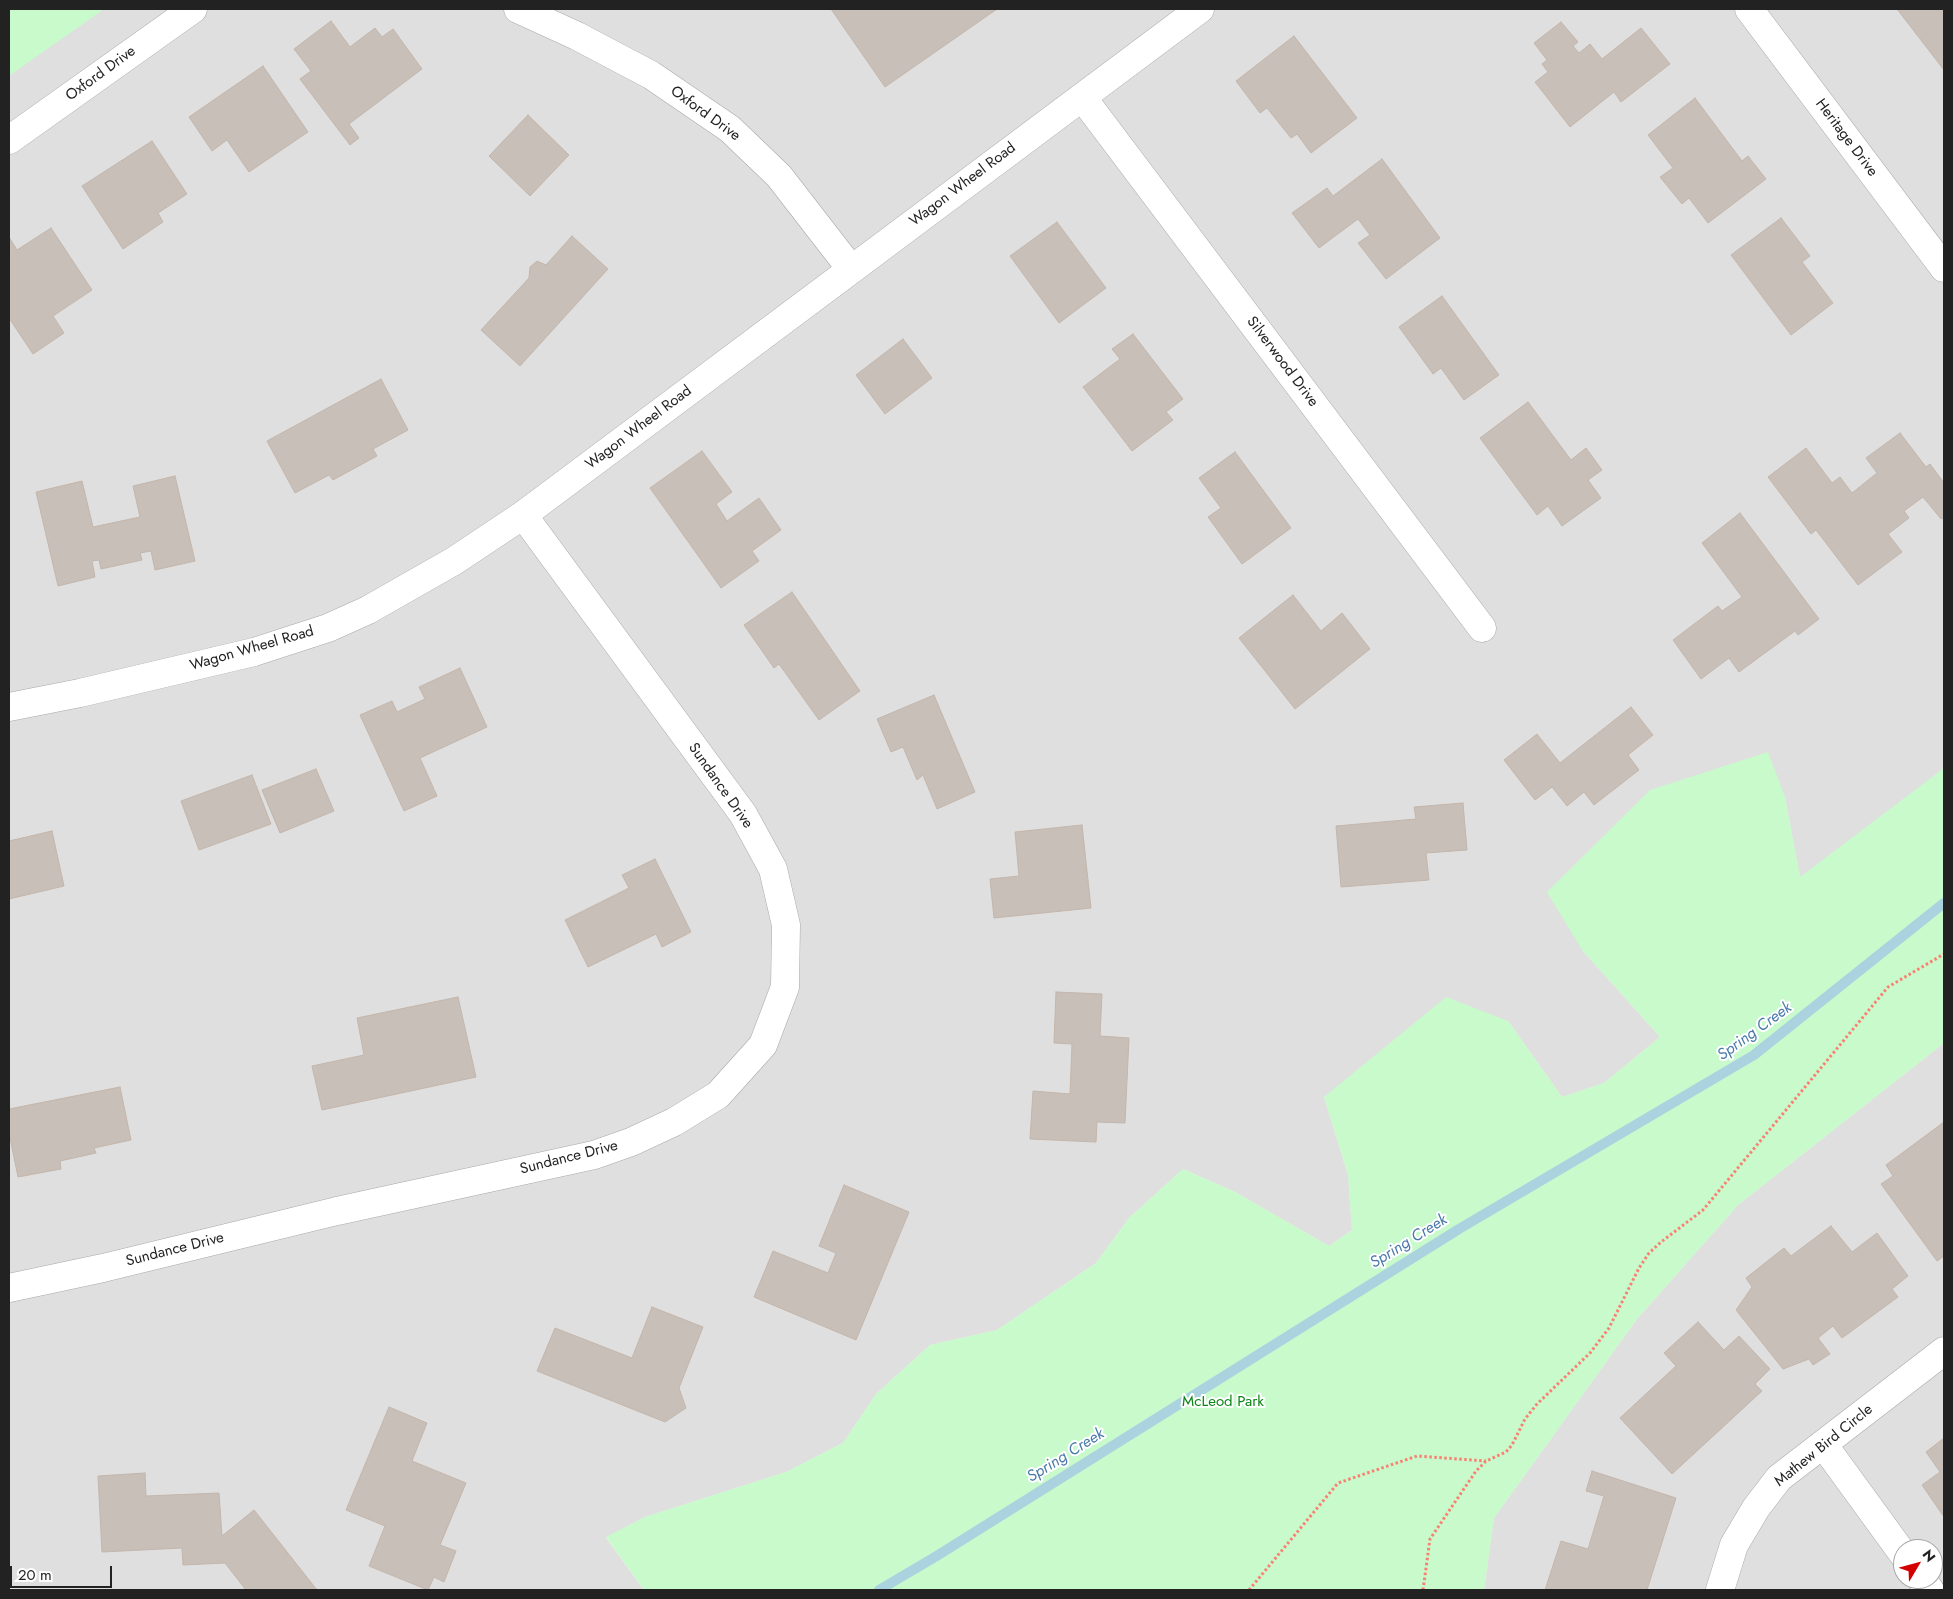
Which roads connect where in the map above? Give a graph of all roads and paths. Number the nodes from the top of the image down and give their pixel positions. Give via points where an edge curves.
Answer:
1 (193, 9) edge
2 (518, 9) edge
3 (1200, 9) edge
4 (1749, 9) edge
5 (1082, 97) junction
6 (9, 140) edge
7 (1944, 268) edge
8 (851, 269) junction
9 (524, 515) junction
10 (1482, 628) dead end
11 (9, 707) edge
12 (1944, 954) edge
13 (9, 1288) edge
14 (1944, 1351) edge
15 (1823, 1444) junction
16 (1486, 1461) junction
17 (1893, 1540) edge
18 (1249, 1590) edge
19 (1423, 1590) edge
20 (1720, 1590) edge

1 - 6 street, Oxford Drive
2 - 8 street, Oxford Drive via 651,75 730,129 779,176
3 - 5 street, Wagon Wheel Road
4 - 7 street, Heritage Drive
5 - 8 street, Wagon Wheel Road
5 - 10 street, Silverwood Drive
8 - 9 street, Wagon Wheel Road
9 - 11 street, Wagon Wheel Road via 454,561 368,610 328,628 254,652
9 - 13 street, Sundance Drive via 743,814 773,869 786,924 785,987 762,1045 718,1095 674,1122 594,1155
12 - 16 path via 1888,987 1703,1210 1650,1253 1609,1328 1590,1353 1537,1404 1512,1445 1506,1452
14 - 15 street, Mathew Bird Circle
15 - 17 street
15 - 20 street, Mathew Bird Circle via 1780,1478 1756,1508 1734,1545
16 - 18 path via 1417,1456 1338,1483
16 - 19 path via 1430,1539

